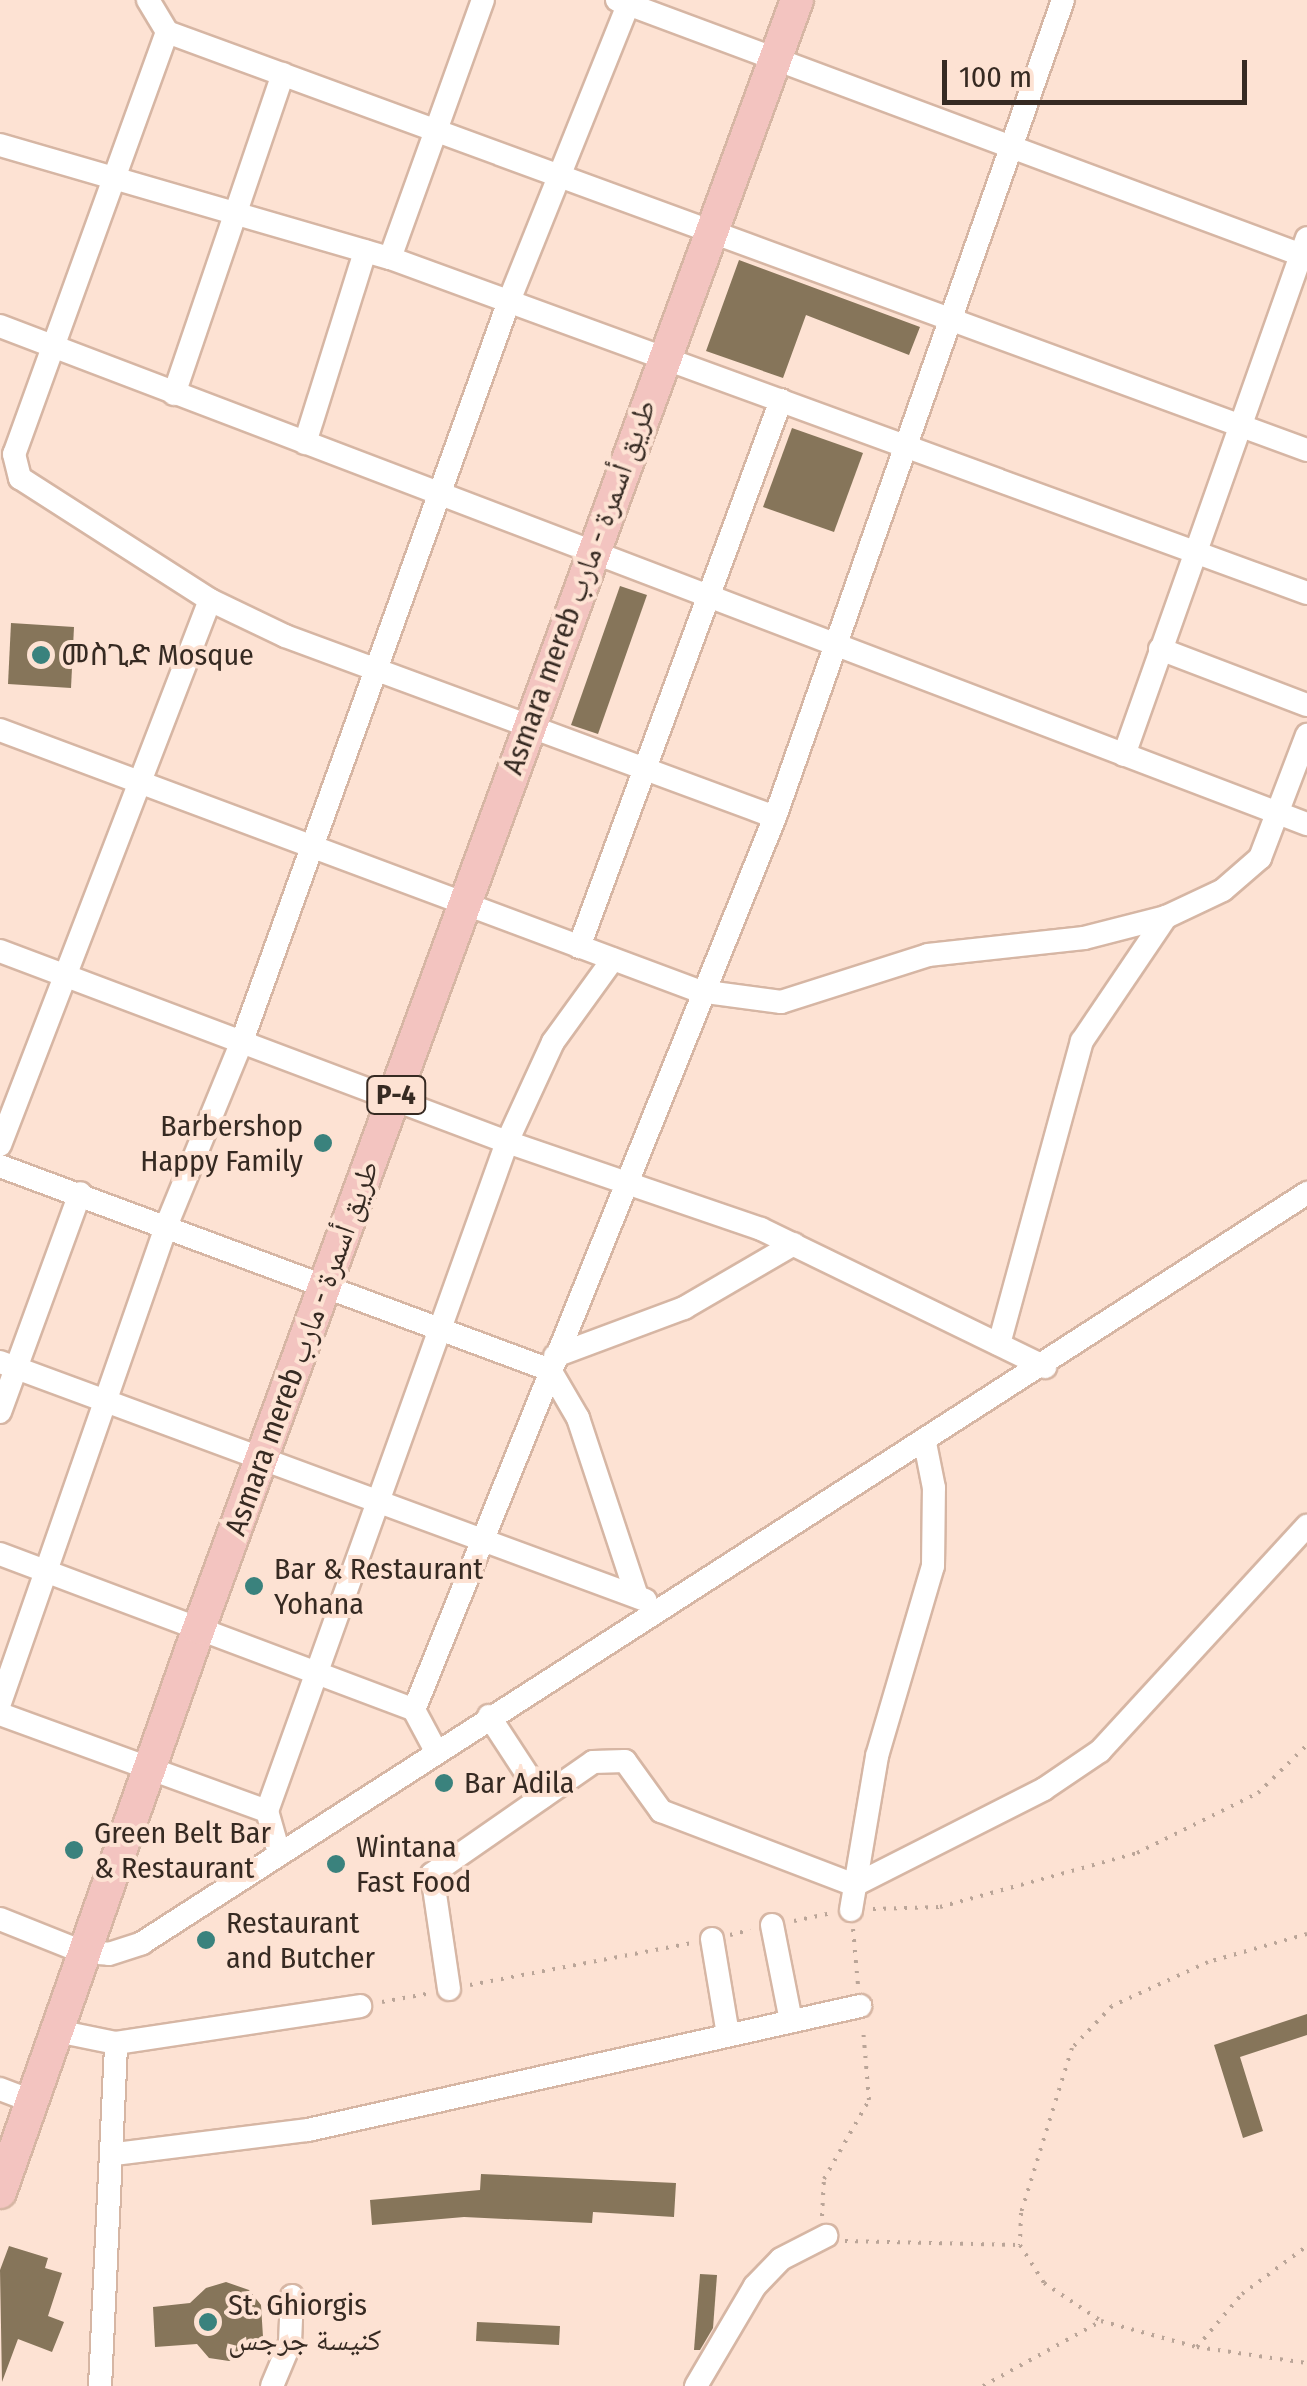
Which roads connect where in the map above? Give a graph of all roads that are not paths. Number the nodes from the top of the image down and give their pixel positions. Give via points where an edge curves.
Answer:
1 (148, 0) edge
2 (483, 0) edge
3 (797, 0) edge
4 (1063, 0) edge
5 (625, 1) edge
6 (168, 32) junction
7 (776, 57) junction
8 (283, 74) junction
9 (438, 131) junction
10 (0, 145) edge
11 (1011, 148) junction
12 (558, 176) junction
13 (112, 180) junction
14 (237, 214) junction
15 (710, 233) junction
16 (1305, 250) edge
17 (365, 251) junction
18 (390, 258) junction
19 (509, 301) junction
20 (950, 320) junction
21 (0, 326) edge
22 (53, 347) junction
23 (662, 358) junction
24 (174, 394) junction
25 (781, 400) junction
26 (1242, 426) junction
27 (305, 443) junction
28 (903, 444) junction
29 (1307, 450) edge
30 (441, 494) junction
31 (1196, 551) junction
32 (592, 553) junction
33 (1307, 592) edge
34 (707, 595) junction
35 (210, 600) junction
36 (834, 643) junction
37 (1160, 649) junction
38 (376, 670) junction
39 (1307, 705) edge
40 (0, 730) edge
41 (527, 730) junction
42 (1307, 736) edge
43 (1124, 755) junction
44 (645, 770) junction
45 (142, 784) junction
46 (1280, 814) junction
47 (774, 816) junction
48 (1307, 824) edge
49 (312, 848) junction
50 (464, 904) junction
51 (1166, 917) junction
52 (579, 946) junction
53 (0, 950) edge
54 (613, 959) junction
55 (65, 975) junction
56 (699, 991) junction
57 (242, 1041) junction
58 (394, 1099) junction
59 (507, 1142) junction
60 (0, 1145) edge
61 (0, 1166) edge
62 (622, 1184) junction
63 (80, 1193) junction
64 (1307, 1193) edge
65 (166, 1224) junction
66 (794, 1244) junction
67 (326, 1286) junction
68 (443, 1330) junction
69 (999, 1344) junction
70 (553, 1363) junction
71 (8, 1365) edge
72 (1045, 1367) junction
73 (105, 1400) junction
74 (0, 1412) edge
75 (925, 1443) junction
76 (263, 1455) junction
77 (379, 1499) junction
78 (1307, 1526) edge
79 (483, 1538) junction
80 (0, 1554) edge
81 (48, 1571) junction
82 (637, 1596) junction
83 (662, 1608) junction
84 (199, 1628) junction
85 (315, 1670) junction
86 (0, 1702) edge
87 (414, 1710) junction
88 (0, 1714) edge
89 (489, 1716) junction
90 (436, 1751) junction
91 (150, 1770) junction
92 (542, 1797) junction
93 (267, 1811) junction
94 (279, 1853) junction
95 (855, 1885) junction
96 (851, 1910) road end
97 (0, 1918) edge
98 (772, 1925) dead end
99 (712, 1939) dead end
100 (83, 1952) junction
101 (449, 1990) dead end
102 (360, 2006) dead end
103 (860, 2006) road end
104 (791, 2021) junction
105 (56, 2031) junction
106 (728, 2035) junction
107 (116, 2043) junction
108 (0, 2089) edge
109 (34, 2102) junction
110 (116, 2154) junction
111 (0, 2192) edge
112 (826, 2236) road end
113 (292, 2296) dead end
114 (100, 2386) edge
115 (272, 2386) edge
116 (696, 2386) edge

1 - 6 street
2 - 9 street
3 - 7 highway, Asmara mereb طريق أسمرة - مارب / P-4
4 - 11 street
5 - 7 street
5 - 12 street
6 - 8 street
6 - 13 street
7 - 11 street
7 - 15 highway, Asmara mereb طريق أسمرة - مارب / P-4
8 - 9 street
8 - 14 street
9 - 12 street
9 - 18 street
10 - 13 street
11 - 16 street
11 - 20 street
12 - 15 street
12 - 19 street
13 - 14 street
13 - 22 street
14 - 17 street
14 - 24 street
15 - 20 street
15 - 23 highway, Asmara mereb طريق أسمرة - مارب / P-4
16 - 26 street
17 - 18 street
17 - 27 street
18 - 19 street
19 - 23 street
19 - 30 street
20 - 26 street
20 - 28 street
21 - 22 street
22 - 24 street
22 - 35 street via 13,467
23 - 25 street
23 - 32 highway, Asmara mereb طريق أسمرة - مارب / P-4
24 - 27 street
25 - 28 street
25 - 34 street
26 - 29 street
26 - 31 street
27 - 30 street
28 - 31 street
28 - 36 street
30 - 32 street
30 - 38 street
31 - 33 street
31 - 37 street
32 - 34 street
32 - 41 highway, Asmara mereb طريق أسمرة - مارب / P-4
34 - 36 street
34 - 44 street
35 - 38 street
35 - 45 street
36 - 43 street
36 - 47 street
37 - 39 street
37 - 43 street
38 - 41 street
38 - 49 street
40 - 45 street
41 - 44 street
41 - 50 highway, Asmara mereb طريق أسمرة - مارب / P-4
42 - 46 street
43 - 46 street
44 - 47 street
44 - 52 street
45 - 49 street
45 - 55 street
46 - 48 street
46 - 51 street via 1260,858 1222,890
47 - 56 street
49 - 50 street
49 - 57 street
50 - 52 street
50 - 58 highway, Asmara mereb طريق أسمرة - مارب / P-4
51 - 56 street via 1084,938 928,955 781,1002
51 - 69 street via 1082,1041
52 - 54 street
53 - 55 street
54 - 56 street
54 - 59 street via 553,1042
55 - 57 street
55 - 60 street
56 - 62 street
57 - 58 street
57 - 65 street
58 - 59 street
58 - 67 highway, Asmara mereb طريق أسمرة - مارب / P-4
59 - 62 street
59 - 68 street
61 - 63 street
62 - 66 street
62 - 70 street
63 - 65 street
63 - 71 street
64 - 72 street
65 - 67 street
65 - 73 street
66 - 69 street
66 - 70 street via 684,1308
67 - 68 street
67 - 76 highway, Asmara mereb طريق أسمرة - مارب / P-4
68 - 70 street
68 - 77 street
69 - 72 street
70 - 79 street
70 - 82 street
71 - 73 street
71 - 74 street
72 - 75 street
73 - 76 street
73 - 81 street
75 - 83 street
75 - 95 street via 936,1520 932,1566 877,1756
76 - 77 street
76 - 84 highway, Asmara mereb طريق أسمرة - مارب / P-4
77 - 79 street
77 - 85 street
78 - 95 street via 1100,1751 1044,1789
79 - 82 street
79 - 87 street
80 - 81 street
81 - 84 street
81 - 86 street
82 - 83 street
83 - 89 street
84 - 85 street
84 - 91 highway, Asmara mereb طريق أسمرة - مارب / P-4
85 - 87 street
85 - 93 street
87 - 90 street
88 - 91 street
89 - 90 street
89 - 92 street
90 - 94 street
91 - 93 street
91 - 100 highway, Asmara mereb طريق أسمرة - مارب / P-4
92 - 95 street via 610,1756 625,1761 661,1811
92 - 101 street via 432,1874
93 - 94 street
94 - 100 street via 142,1943 110,1954
95 - 96 street
97 - 100 street
98 - 104 street
99 - 106 street
100 - 105 highway, Asmara mereb طريق أسمرة - مارب / P-4
102 - 107 street
103 - 104 street
104 - 106 street
105 - 107 street
105 - 109 highway, Asmara mereb طريق أسمرة - مارب / P-4
106 - 110 street via 308,2130
107 - 110 street
108 - 109 street
109 - 111 highway, Asmara mereb طريق أسمرة - مارب / P-4
110 - 114 street
112 - 116 street via 782,2259 755,2286
113 - 115 street via 290,2343

